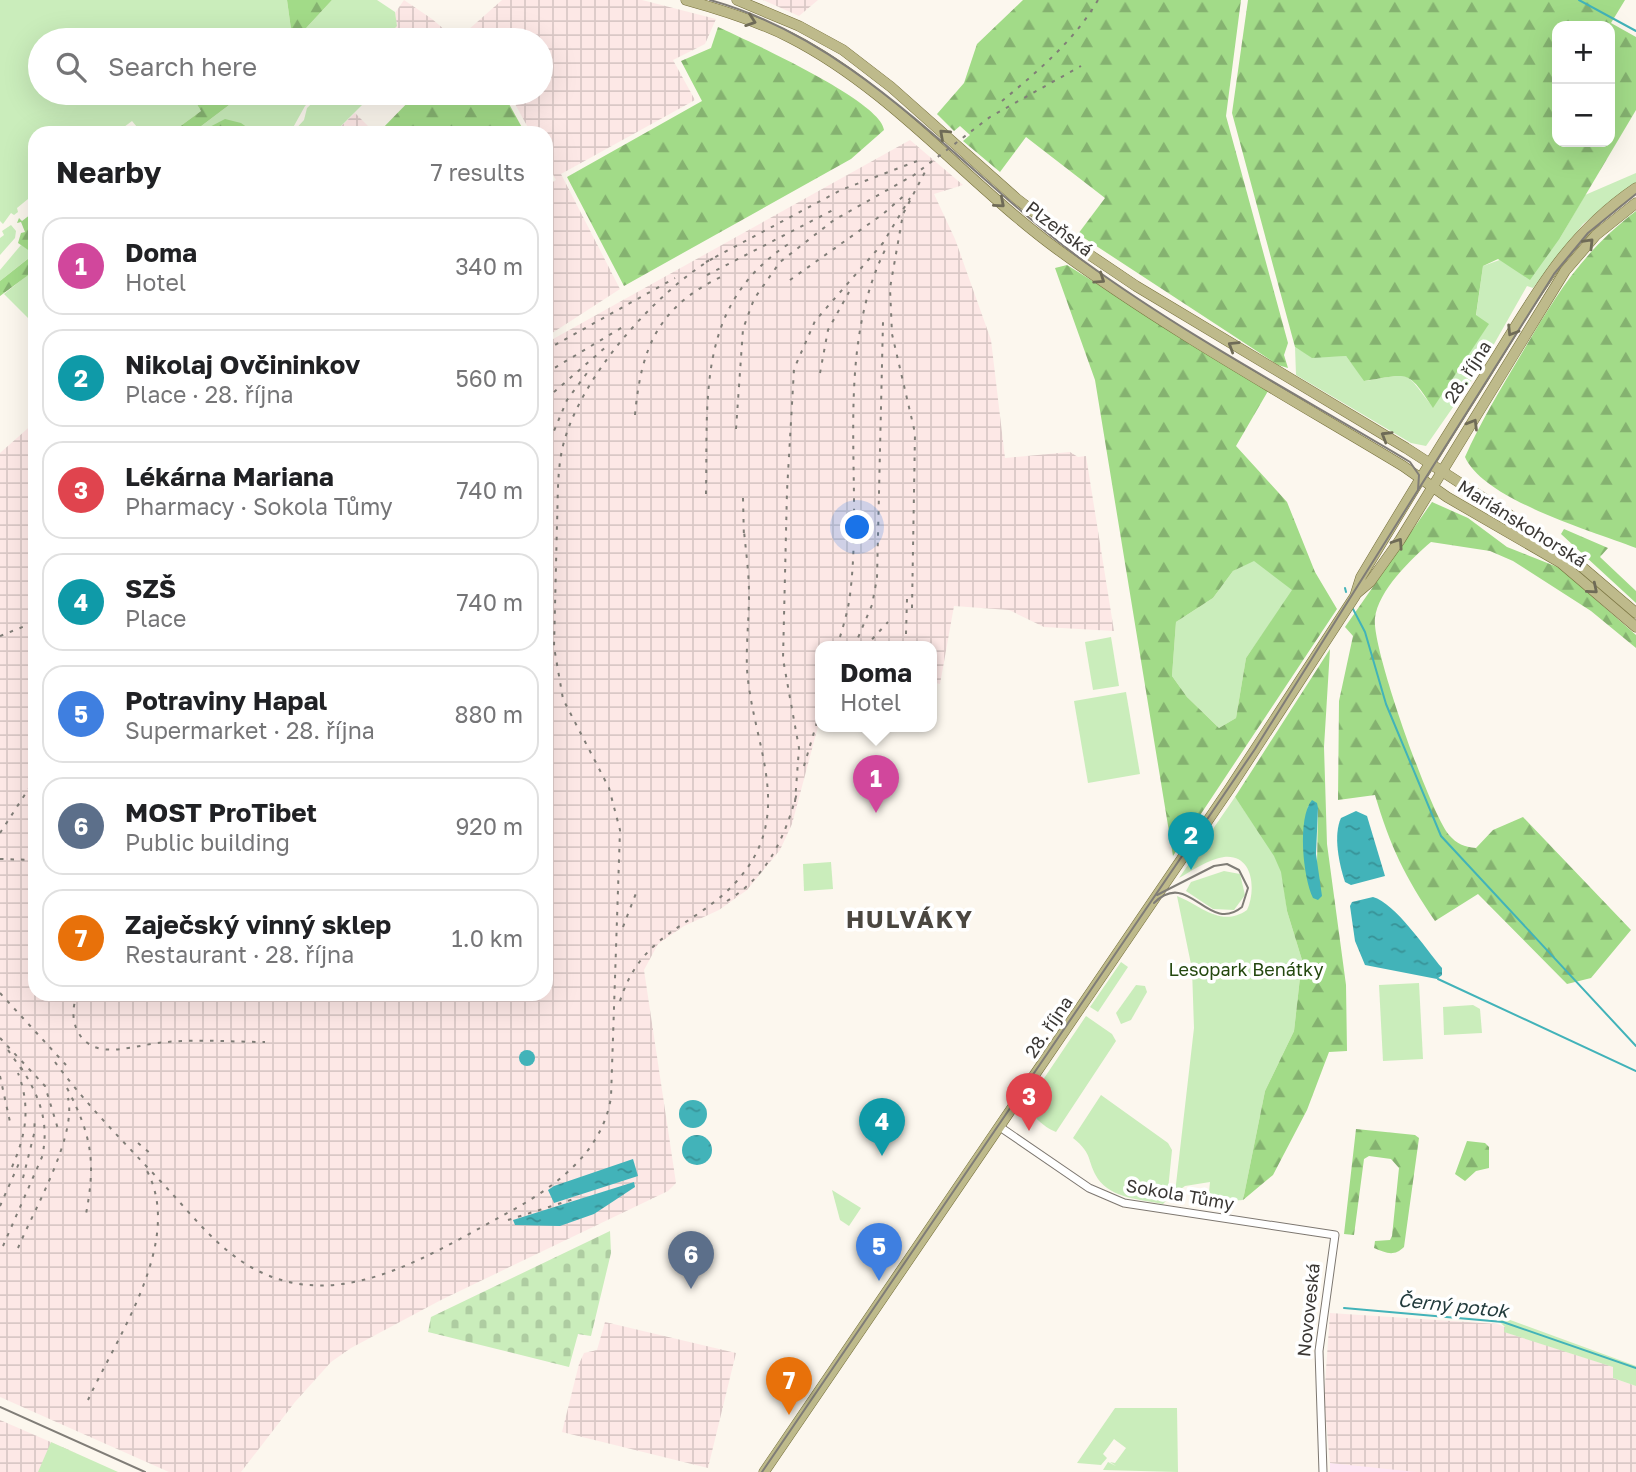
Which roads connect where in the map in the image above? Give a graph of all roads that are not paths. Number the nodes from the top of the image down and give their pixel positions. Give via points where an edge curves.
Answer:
1 (687, 0) edge
2 (737, 0) edge
3 (1636, 188) edge
4 (1636, 203) edge
5 (1454, 456) junction
6 (1429, 464) junction
7 (1443, 473) junction
8 (1421, 479) junction
9 (1463, 486) junction
10 (1433, 487) junction
11 (1354, 596) junction
12 (1636, 613) edge
13 (1636, 627) edge
14 (1000, 1127) junction
15 (1335, 1235) joint
16 (764, 1472) edge
17 (1323, 1472) edge

1 -> 8 main road, Plzeňská via 765,25 834,63 1080,266
6 -> 2 main road, Plzeňská via 1090,255 1017,199 843,50
3 -> 6 main road, 28. října via 1593,221 1558,260
5 -> 4 main road, 28. října via 1561,276 1596,235
5 - 7 main road, 28. října
5 - 9 main road via 1453,469
6 - 7 main road, Plzeňská
6 - 8 main road, 28. října
7 - 9 main road, Mariánskohorská
7 - 10 main road, 28. října
8 - 10 main road, Mariánskohorská
8 - 11 main road, 28. října
9 - 12 main road, Mariánskohorská via 1560,549
11 -> 10 main road, 28. října via 1377,573
10 -> 13 main road, Mariánskohorská via 1568,568
11 - 14 main road, 28. října via 1250,759
14 - 15 street, Sokola Tůmy via 1089,1188 1124,1203
14 - 16 main road, 28. října
15 - 17 street, Novoveská via 1319,1351

